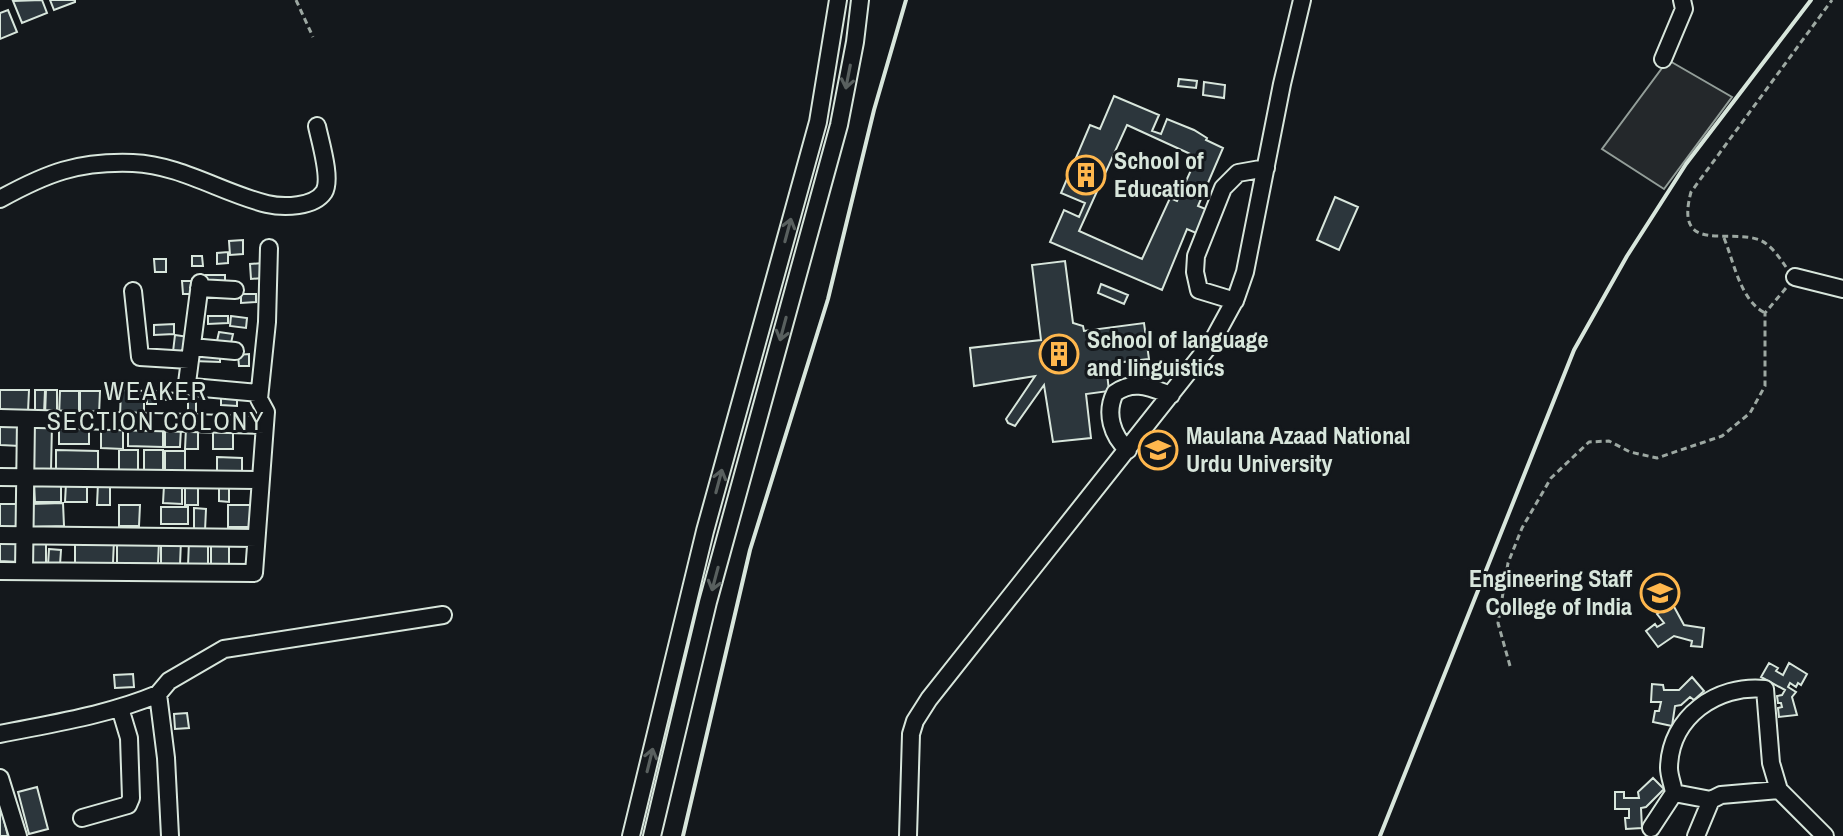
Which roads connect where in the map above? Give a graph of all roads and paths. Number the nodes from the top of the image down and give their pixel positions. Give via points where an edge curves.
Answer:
1 (296, 0) edge
2 (838, 0) edge
3 (860, 0) edge
4 (1302, 0) edge
5 (1682, 0) edge
6 (1832, 0) edge
7 (313, 37) dead end
8 (1663, 59) dead end
9 (317, 126) dead end
10 (1266, 168) junction
11 (0, 199) edge
12 (1724, 238) junction
13 (269, 248) dead end
14 (1795, 277) junction
15 (1843, 289) edge
16 (235, 290) dead end
17 (133, 291) dead end
18 (1235, 301) junction
19 (1765, 313) junction
20 (235, 351) dead end
21 (191, 354) junction
22 (259, 393) junction
23 (1171, 395) junction
24 (0, 418) edge
25 (26, 419) junction
26 (265, 425) junction
27 (1128, 450) junction
28 (0, 477) edge
29 (26, 477) junction
30 (260, 480) junction
31 (0, 535) edge
32 (25, 535) junction
33 (256, 538) junction
34 (0, 571) edge
35 (24, 571) junction
36 (443, 615) dead end
37 (1510, 666) dead end
38 (158, 694) junction
39 (120, 708) junction
40 (0, 734) edge
41 (0, 778) edge
42 (1779, 790) junction
43 (1674, 793) junction
44 (1711, 800) junction
45 (82, 818) dead end
46 (1651, 828) dead end
47 (18, 836) edge
48 (170, 836) edge
49 (631, 836) edge
50 (652, 836) edge
51 (908, 836) edge
52 (1696, 836) edge
53 (1825, 836) edge

1 - 7 path
49 -> 2 street via 705,531 818,122
3 -> 50 street via 839,125 708,602
4 - 10 street
5 - 8 street via 1684,9
6 - 12 path via 1691,192 1686,210 1691,225 1699,233
9 - 11 street via 326,190 300,205 267,204 137,163 72,168 42,176
10 - 18 street
10 - 18 street via 1238,173 1226,184 1196,256 1199,290
12 - 14 path via 1762,241
12 - 19 path via 1754,308
13 - 22 street
14 - 15 street
14 - 19 path
16 - 21 street via 199,285
17 - 21 street via 140,357
18 - 23 street via 1212,342
19 - 37 path via 1765,386 1750,413 1722,436 1657,458 1609,441 1589,442 1551,478 1508,563 1498,623
20 - 21 street
21 - 22 street via 187,383 192,387
22 - 26 street
23 - 27 street
23 - 27 street via 1137,385 1115,393 1109,414 1118,442
24 - 25 street
25 - 26 street
25 - 29 street
26 - 30 street
27 - 51 street via 915,721 909,749
28 - 29 street
29 - 30 street
29 - 32 street
30 - 33 street
31 - 32 street
32 - 33 street
32 - 35 street
33 - 35 street via 254,573
34 - 35 street
36 - 38 street via 224,649 169,681
38 - 39 street
38 - 48 street
39 - 40 street
39 - 45 street via 129,738 131,798 128,805
41 - 47 street
42 - 43 street via 1771,763 1765,689 1750,688 1722,694 1686,719 1673,743 1669,769
42 - 44 street
42 - 53 street
43 - 44 street
43 - 46 street
44 - 52 street

